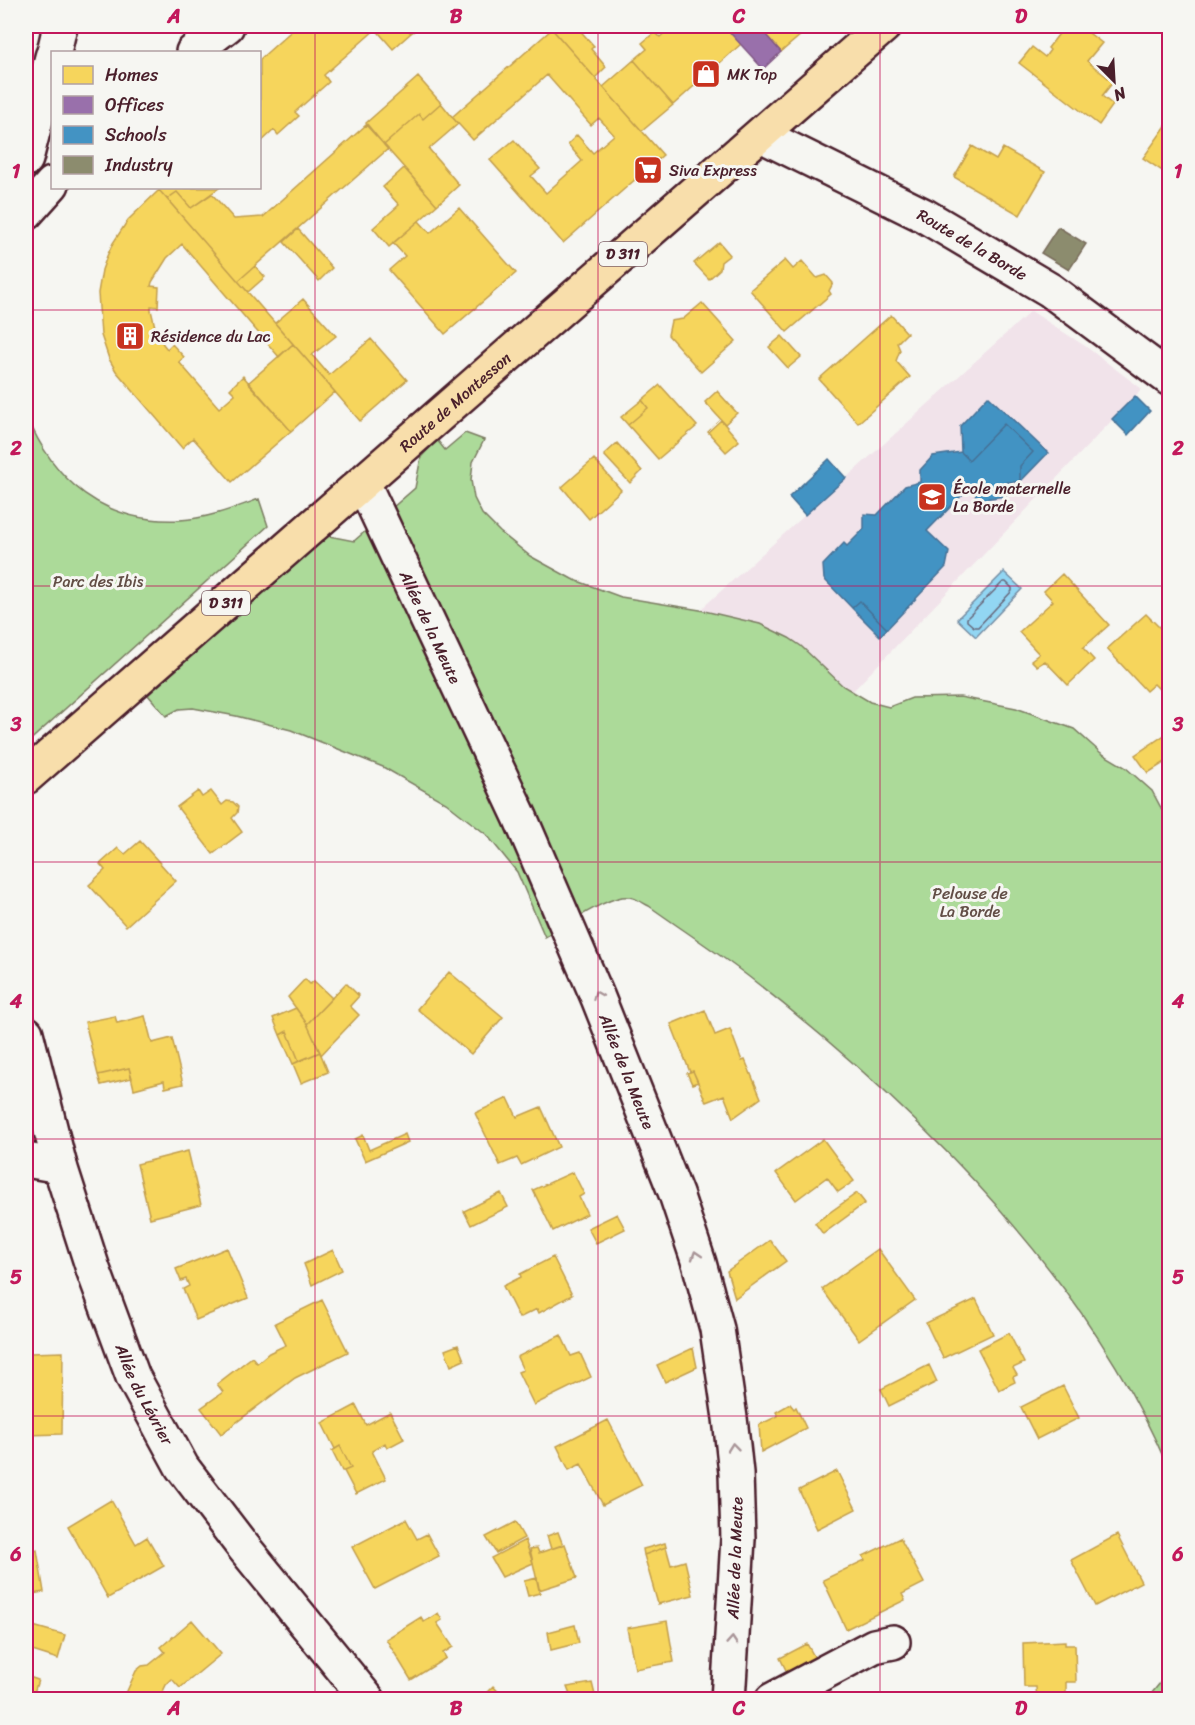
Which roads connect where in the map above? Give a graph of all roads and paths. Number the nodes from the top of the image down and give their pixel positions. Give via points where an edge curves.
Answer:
1 (60, 26) edge
2 (227, 26) edge
3 (884, 26) edge
4 (55, 51) edge
5 (194, 51) edge
6 (51, 69) edge
7 (760, 135) junction
8 (26, 159) edge
9 (51, 185) edge
10 (26, 213) edge
11 (1170, 379) edge
12 (363, 483) junction
13 (26, 777) edge
14 (26, 1033) edge
15 (26, 1160) edge
16 (60, 1166) junction
17 (893, 1642) dead end
18 (368, 1700) edge
19 (728, 1700) edge
20 (771, 1700) edge

1 - 4 street
2 - 5 street
3 - 7 main road, Route de Montesson / D 311
6 - 8 street
7 - 11 street, Route de la Borde via 925,216 1050,290
7 - 12 main road, Route de Montesson / D 311
9 - 10 street
12 - 13 main road, Route de Montesson / D 311
19 -> 12 street, Allée de la Meute via 738,1539 736,1473 717,1329 699,1263 676,1194 598,998 520,817
14 - 16 street, Allée du Lévrier
15 - 16 street
16 - 18 street, Allée du Lévrier via 133,1377 182,1467
17 - 20 street via 874,1646

